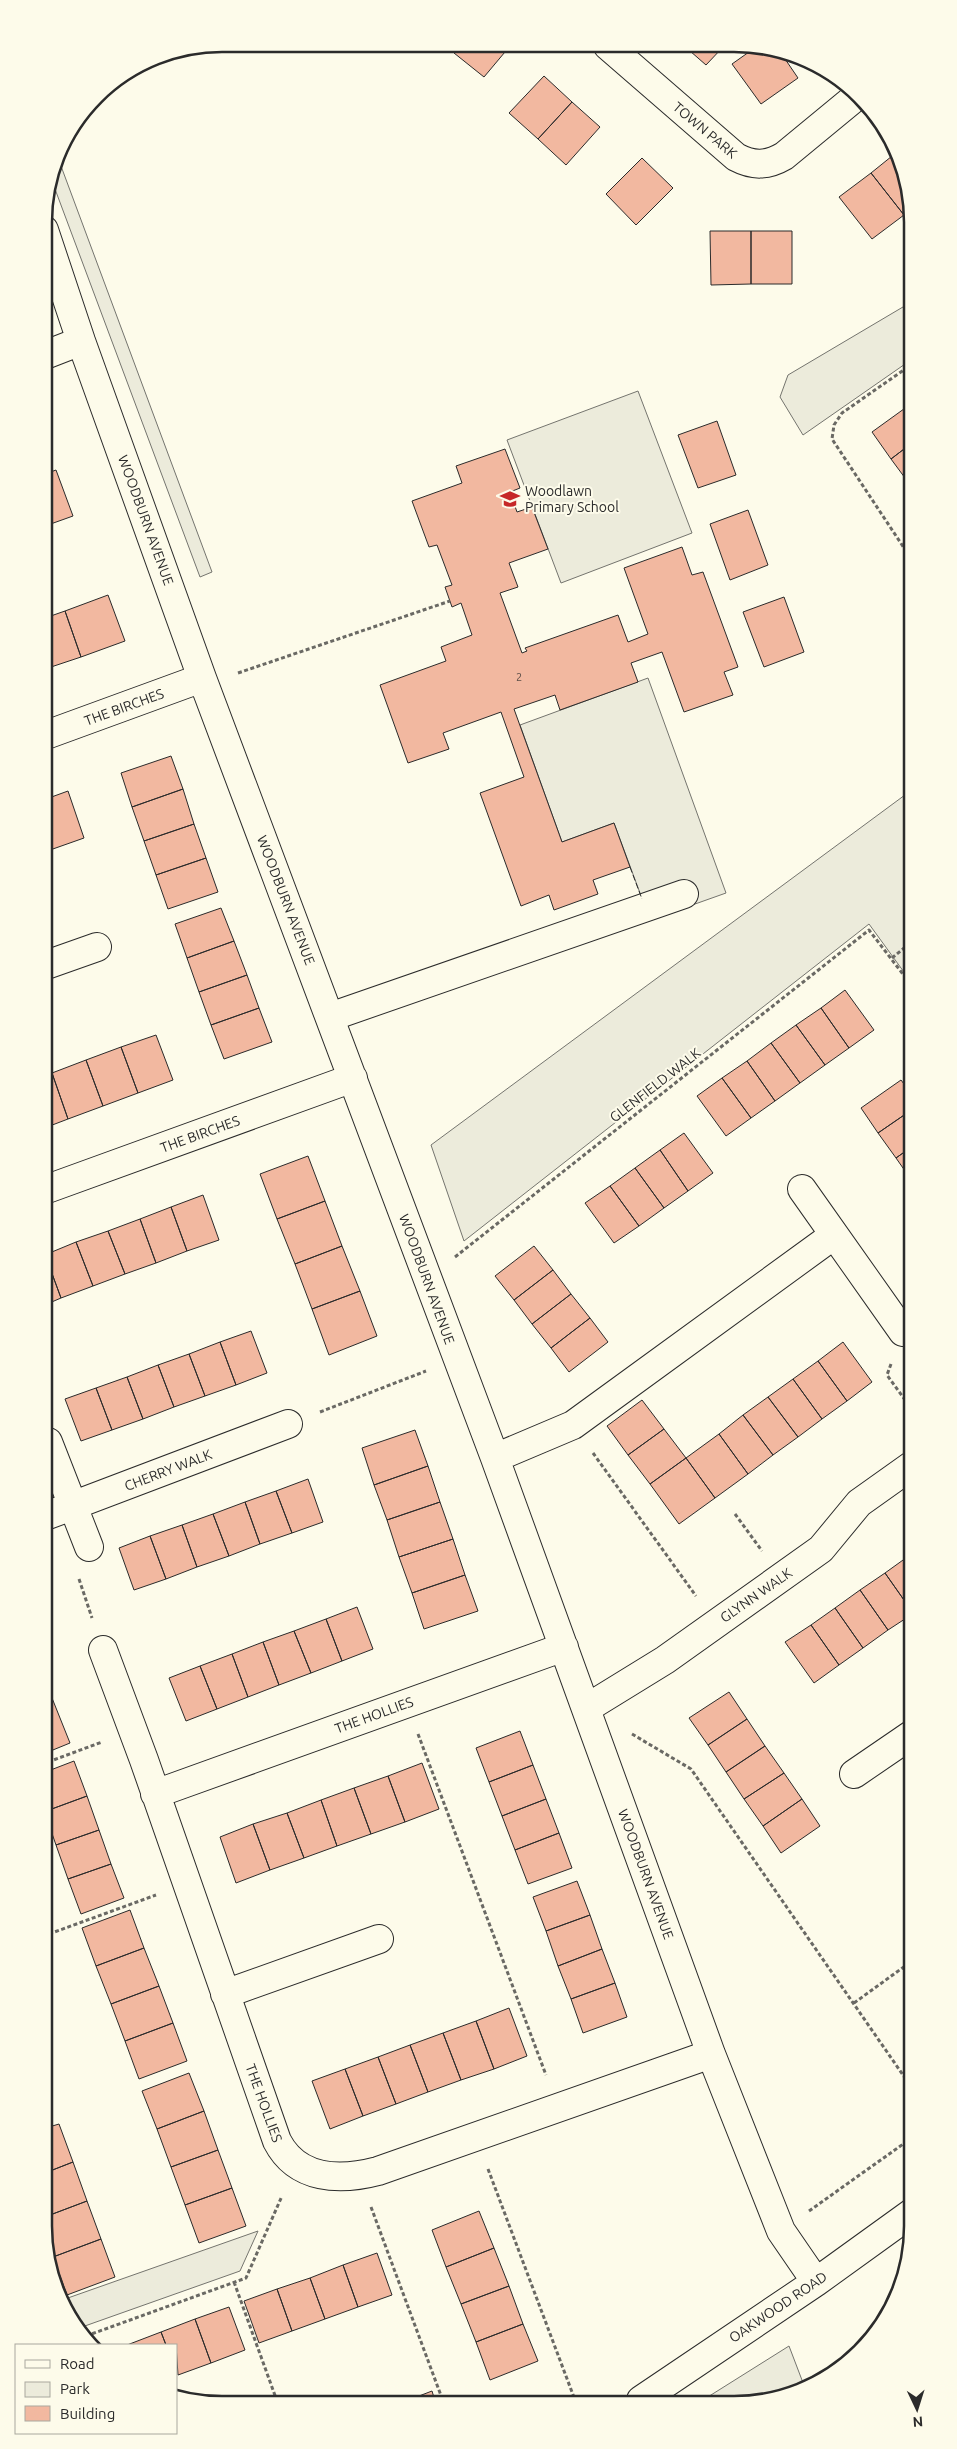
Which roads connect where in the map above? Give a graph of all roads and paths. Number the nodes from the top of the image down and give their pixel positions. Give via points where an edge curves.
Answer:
1 (615, 52) edge
2 (852, 100) edge
3 (53, 257) edge
4 (81, 341) junction
5 (53, 352) edge
6 (904, 370) edge
7 (904, 548) edge
8 (450, 602) dead end
9 (204, 681) junction
10 (53, 733) edge
11 (684, 894) dead end
12 (97, 947) dead end
13 (904, 948) edge
14 (892, 958) junction
15 (53, 963) edge
16 (904, 975) edge
17 (330, 1017) junction
18 (353, 1078) junction
19 (53, 1187) edge
20 (802, 1189) dead end
21 (834, 1235) junction
22 (428, 1280) junction
23 (903, 1332) joint
24 (457, 1359) junction
25 (904, 1398) edge
26 (288, 1424) joint
27 (573, 1425) junction
28 (495, 1458) junction
29 (52, 1467) edge
30 (904, 1471) edge
31 (60, 1511) edge
32 (735, 1514) dead end
33 (89, 1546) joint
34 (781, 1578) junction
35 (716, 1623) junction
36 (564, 1647) junction
37 (103, 1650) joint
38 (407, 1703) junction
39 (587, 1708) junction
40 (133, 1730) junction
41 (904, 1740) edge
42 (52, 1760) edge
43 (854, 1774) dead end
44 (155, 1794) junction
45 (186, 1884) junction
46 (52, 1933) edge
47 (379, 1939) dead end
48 (904, 1967) edge
49 (225, 1994) junction
50 (854, 2003) junction
51 (711, 2054) junction
52 (904, 2076) edge
53 (558, 2107) junction
54 (476, 2137) junction
55 (904, 2143) edge
56 (296, 2164) junction
57 (360, 2176) junction
58 (904, 2218) edge
59 (781, 2231) junction
60 (234, 2282) junction
61 (816, 2282) junction
62 (91, 2334) edge
63 (275, 2396) edge
64 (441, 2396) edge
65 (573, 2396) edge
66 (647, 2396) edge

1 - 2 street, TOWN PARK via 747,163 760,165 784,156
3 - 4 street, WOODBURN AVENUE
4 - 5 street
4 - 9 street, WOODBURN AVENUE
6 - 7 path via 842,413 834,425 832,439
8 - 9 path
9 - 10 street, THE BIRCHES
9 - 17 street, WOODBURN AVENUE
11 - 17 street
12 - 15 street
13 - 14 path
14 - 16 path
14 - 22 path, GLENFIELD WALK via 869,930
17 - 18 street, WOODBURN AVENUE
18 - 19 street, THE BIRCHES
18 - 22 street, WOODBURN AVENUE
20 - 21 street
21 - 23 street
21 - 27 street
22 - 24 street, WOODBURN AVENUE
23 - 25 path via 887,1375
24 - 26 path
24 - 28 street, WOODBURN AVENUE
26 - 31 street, CHERRY WALK
27 - 28 street
27 - 35 path
28 - 36 street, WOODBURN AVENUE
29 - 31 street
30 - 34 street, GLYNN WALK via 858,1503 821,1549
31 - 33 street
32 - 34 path
33 - 37 path via 76,1569
34 - 35 street, GLYNN WALK
35 - 39 street, GLYNN WALK via 665,1660
36 - 38 street, THE HOLLIES
36 - 39 street, WOODBURN AVENUE
37 - 40 street, THE HOLLIES
38 - 44 street, THE HOLLIES
38 - 53 path
39 - 50 path via 691,1769
39 - 51 street, WOODBURN AVENUE
40 - 42 path
40 - 44 street, THE HOLLIES
41 - 43 street
44 - 45 street, THE HOLLIES
45 - 46 path
45 - 49 street, THE HOLLIES
47 - 49 street
48 - 50 path
49 - 56 street, THE HOLLIES via 277,2141
50 - 52 path
51 - 53 street, THE HOLLIES
51 - 59 street, WOODBURN AVENUE
53 - 54 street, THE HOLLIES
54 - 57 street, THE HOLLIES
54 - 65 path
55 - 59 path
56 - 57 street, THE HOLLIES via 325,2176
56 - 60 path via 246,2278
57 - 64 path
58 - 61 street, OAKWOOD ROAD
59 - 61 street, WOODBURN AVENUE
60 - 62 path
60 - 63 path
61 - 66 street, OAKWOOD ROAD

